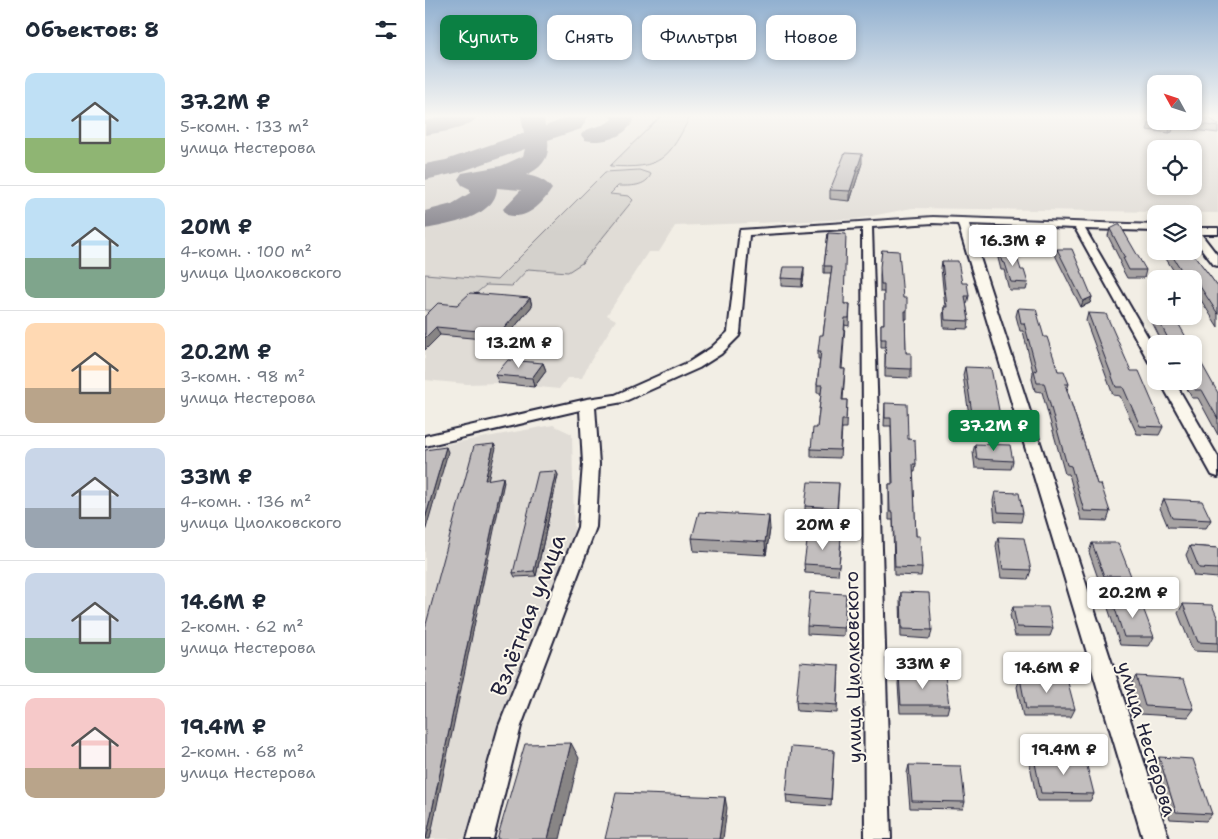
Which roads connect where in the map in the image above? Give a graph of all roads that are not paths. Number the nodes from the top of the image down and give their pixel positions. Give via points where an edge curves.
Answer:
1 (963, 222) junction
2 (867, 224) junction
3 (1078, 225) junction
4 (1147, 228) edge
5 (1202, 231) edge
6 (1218, 231) edge
7 (1202, 242) edge
8 (1218, 263) edge
9 (1147, 346) edge
10 (1172, 390) edge
11 (587, 404) junction
12 (425, 441) edge
13 (1218, 471) edge
14 (480, 839) edge
15 (877, 839) edge
16 (1156, 839) edge

1 - 2 street via 933,220
1 - 3 street
1 - 16 street, улица Нестерова
2 - 11 street via 744,232 734,333 716,351 694,365 618,398
2 - 15 street, улица Циолковского
3 - 4 street
3 - 9 street
5 - 6 street
7 - 8 street
10 - 13 street
11 - 12 street
11 - 14 street, Взлётная улица via 591,464 587,527 510,726

